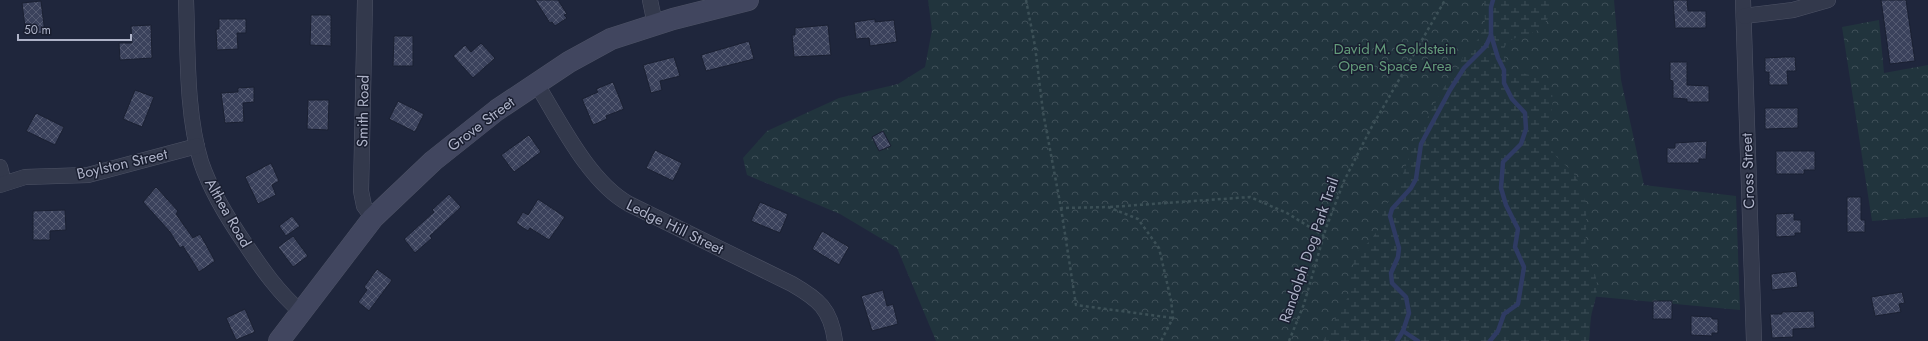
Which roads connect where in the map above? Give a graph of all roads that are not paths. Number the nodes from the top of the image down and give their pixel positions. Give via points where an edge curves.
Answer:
1 (186, 0) edge
2 (365, 0) edge
3 (650, 0) edge
4 (748, 0) edge
5 (1743, 0) edge
6 (1828, 0) edge
7 (1744, 16) junction
8 (655, 24) junction
9 (536, 84) junction
10 (197, 146) junction
11 (0, 168) edge
12 (2, 184) edge
13 (373, 218) junction
14 (301, 312) junction
15 (279, 341) edge
16 (835, 341) edge
17 (1754, 341) edge

1 - 10 street, Althea Road via 191,99
2 - 13 street, Smith Road via 362,191 364,206
3 - 8 street
4 - 8 street, Grove Street
5 - 7 street, Cross Street
6 - 7 street via 1793,10
7 - 17 street, Cross Street
8 - 9 street, Grove Street via 588,50
9 - 13 street, Grove Street via 455,142
9 - 16 street, Ledge Hill Street via 589,167 610,192 811,296 826,310
10 - 12 street, Boylston Street via 88,175 37,176
10 - 14 street, Althea Road via 208,180 226,215 273,284
11 - 12 street
13 - 14 street, Grove Street
14 - 15 street, Grove Street

